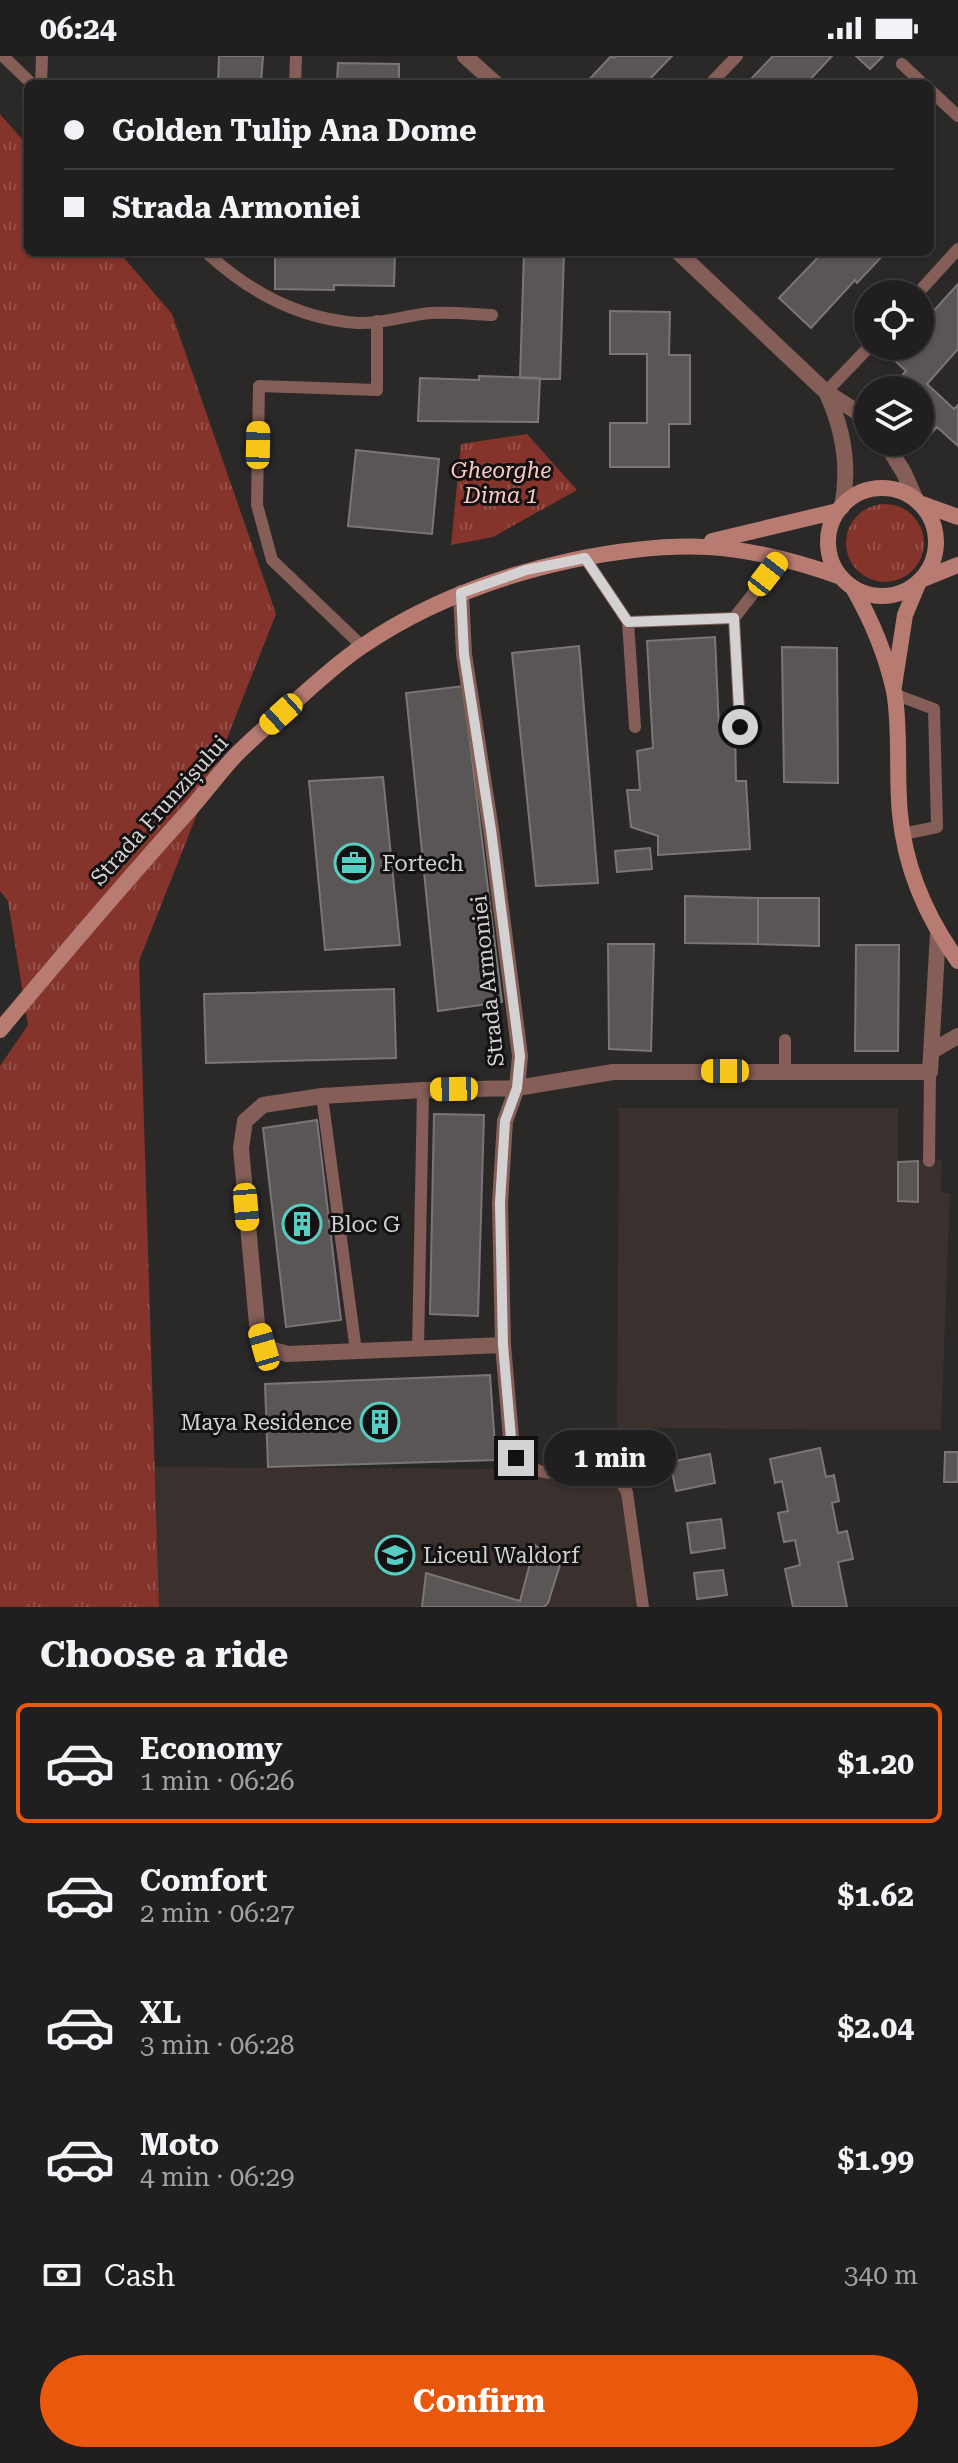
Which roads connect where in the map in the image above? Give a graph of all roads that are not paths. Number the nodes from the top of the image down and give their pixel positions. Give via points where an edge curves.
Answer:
1 (3, 56) edge
2 (42, 56) edge
3 (296, 56) edge
4 (465, 56) edge
5 (737, 56) edge
6 (902, 64) dead end
7 (28, 80) edge
8 (41, 80) edge
9 (295, 80) edge
10 (492, 80) edge
11 (714, 80) edge
12 (919, 80) edge
13 (934, 94) edge
14 (958, 116) edge
15 (958, 249) edge
16 (210, 256) edge
17 (682, 256) edge
18 (930, 280) edge
19 (492, 315) dead end
20 (377, 321) junction
21 (857, 360) edge
22 (826, 392) junction
23 (854, 410) edge
24 (894, 456) edge
25 (918, 502) junction
26 (840, 509) junction
27 (958, 517) edge
28 (690, 545) junction
29 (585, 558) junction
30 (781, 558) junction
31 (958, 565) edge
32 (847, 582) junction
33 (920, 582) junction
34 (461, 593) junction
35 (734, 618) junction
36 (628, 622) junction
37 (362, 646) junction
38 (894, 691) junction
39 (635, 727) dead end
40 (740, 727) dead end
41 (903, 834) junction
42 (938, 933) junction
43 (958, 961) edge
44 (0, 1030) edge
45 (958, 1036) edge
46 (785, 1040) dead end
47 (932, 1051) junction
48 (785, 1072) junction
49 (930, 1072) junction
50 (517, 1088) junction
51 (423, 1090) junction
52 (322, 1096) junction
53 (929, 1161) dead end
54 (503, 1345) junction
55 (418, 1349) junction
56 (356, 1351) junction
57 (511, 1438) joint
58 (643, 1607) edge

1 - 7 lane
2 - 8 lane
3 - 9 lane
4 - 10 street
5 - 11 lane
6 - 12 lane
13 - 14 lane
15 - 18 lane
16 - 20 lane via 264,297 315,317
17 - 22 street
19 - 20 lane via 431,313
20 - 37 lane via 377,390 259,386 257,505 272,560
21 - 22 lane
22 - 23 street
22 - 26 street via 845,454
24 - 25 street
25 - 26 main road via 899,491 871,489
25 - 27 main road
25 - 33 main road via 937,539 933,561
26 - 28 main road, Strada Frunzișului
26 - 32 main road via 828,539 831,559
28 - 29 main road, Strada Frunzișului
28 - 30 main road, Strada Frunzișului
29 - 34 main road, Strada Frunzișului via 526,570
29 - 36 lane
30 - 32 main road, Strada Frunzișului
30 - 35 lane
31 - 33 main road
32 - 33 main road via 866,594 894,595
32 - 38 main road via 871,621
33 - 38 main road via 905,615
34 - 37 main road, Strada Frunzișului
34 - 50 street, Strada Armoniei via 464,654 520,1056
35 - 36 lane
35 - 40 lane
36 - 39 lane
37 - 44 main road, Strada Frunzișului via 234,757
38 - 41 main road
38 - 41 lane via 934,709 937,827
41 - 42 main road
42 - 43 main road
42 - 47 street
45 - 47 street
46 - 48 lane
47 - 49 street
48 - 49 street
48 - 50 street via 613,1072
49 - 53 lane
50 - 51 street
50 - 54 street, Strada Armoniei via 505,1121 500,1203
51 - 52 street
51 - 55 lane
52 - 56 lane
52 - 56 street via 263,1105 245,1121 241,1148 257,1324 264,1347 287,1354
54 - 55 street
54 - 57 street, Strada Armoniei
55 - 56 street
57 - 58 lane, Strada Armoniei via 516,1458 532,1469 592,1469 621,1481 627,1492

